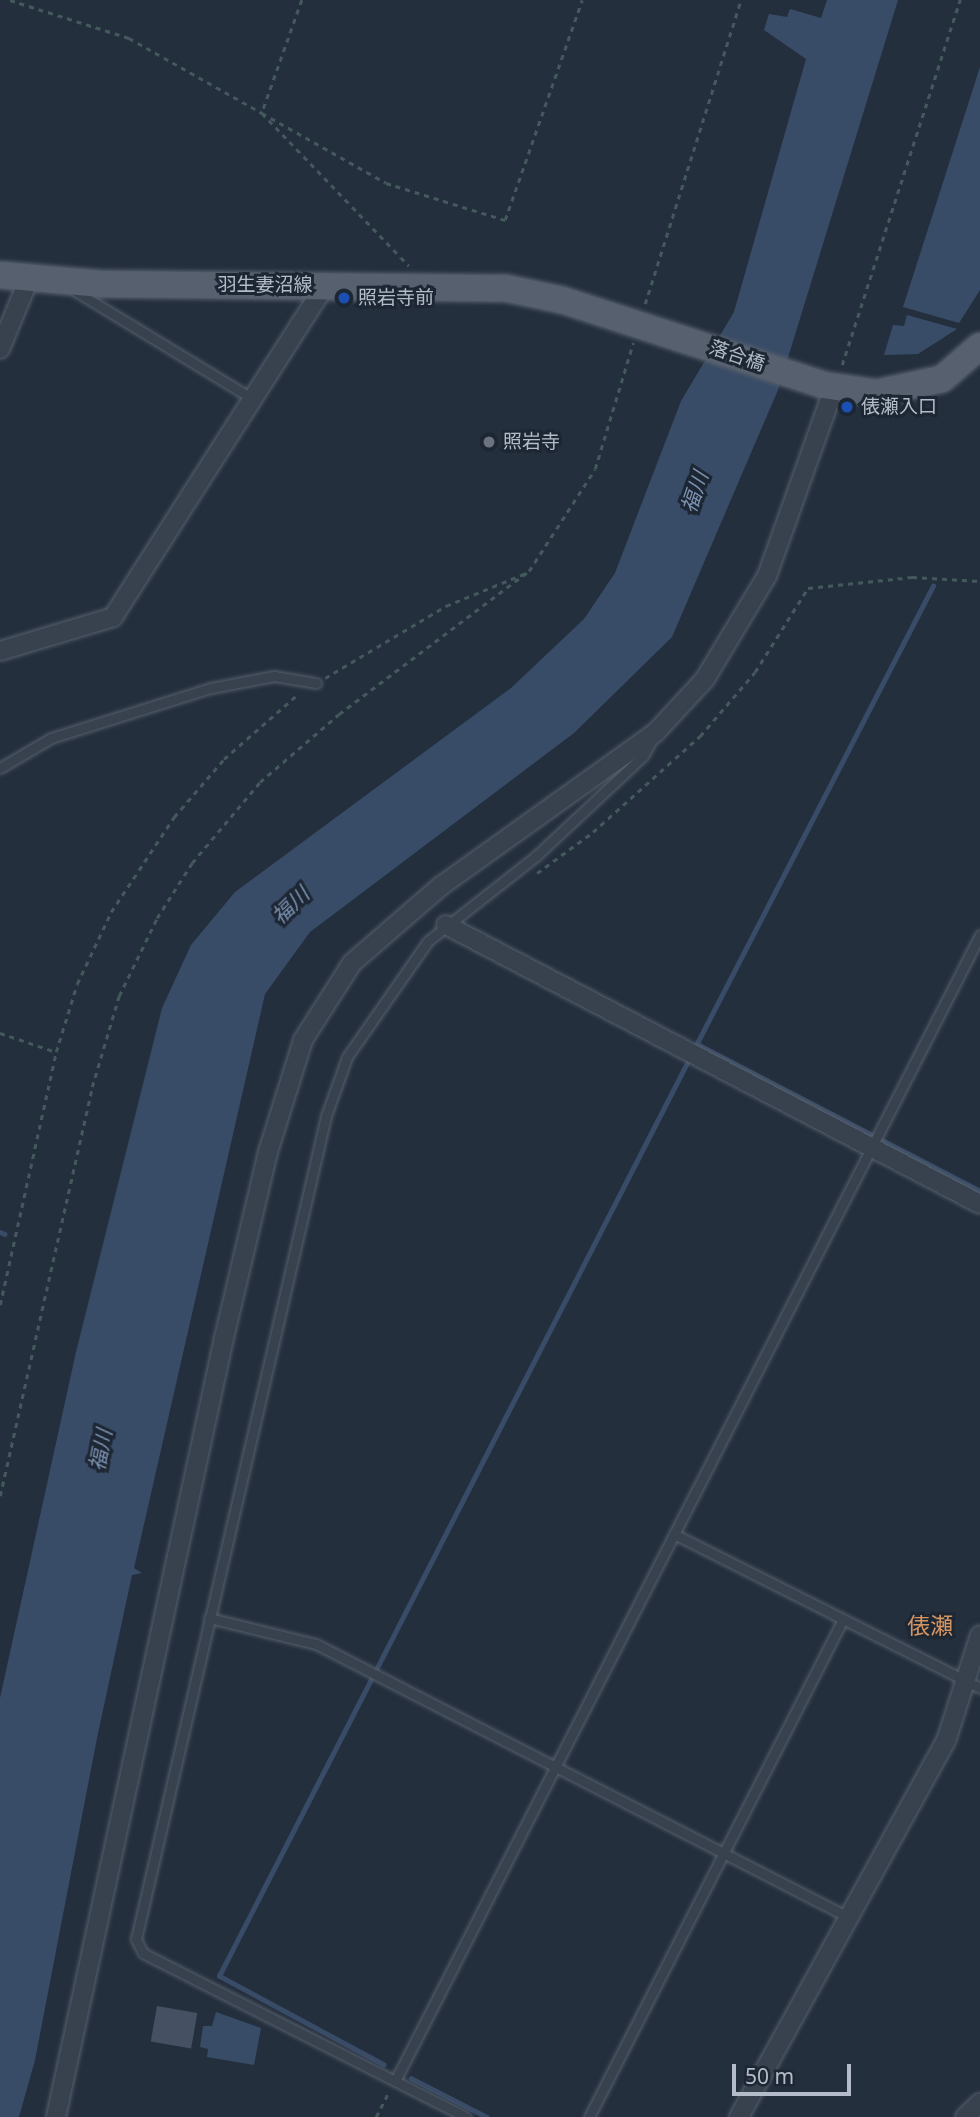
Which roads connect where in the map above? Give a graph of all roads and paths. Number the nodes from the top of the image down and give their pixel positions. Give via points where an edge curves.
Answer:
1 (10, 0) edge
2 (302, 0) edge
3 (582, 0) edge
4 (741, 0) edge
5 (960, 0) edge
6 (262, 113) junction
7 (0, 275) edge
8 (29, 279) junction
9 (66, 282) junction
10 (326, 284) junction
11 (417, 284) junction
12 (644, 325) junction
13 (980, 346) edge
14 (0, 349) edge
15 (832, 380) junction
16 (253, 399) junction
17 (529, 571) junction
18 (980, 581) edge
19 (0, 650) edge
20 (316, 682) junction
21 (656, 732) junction
22 (0, 768) edge
23 (531, 876) dead end
24 (446, 925) junction
25 (980, 935) edge
26 (0, 1033) edge
27 (56, 1052) junction
28 (869, 1149) junction
29 (980, 1205) edge
30 (0, 1306) edge
31 (0, 1496) edge
32 (674, 1534) junction
33 (209, 1618) junction
34 (841, 1623) junction
35 (980, 1635) edge
36 (962, 1680) junction
37 (980, 1688) edge
38 (552, 1768) junction
39 (721, 1854) junction
40 (848, 1917) junction
41 (395, 2081) junction
42 (980, 2103) edge
43 (56, 2117) edge
44 (376, 2117) edge
45 (466, 2117) edge
46 (589, 2117) edge
47 (739, 2117) edge
48 (965, 2117) edge

1 - 6 path via 129,38
2 - 6 path
3 - 6 path via 505,220 386,183
4 - 12 path
5 - 15 path
6 - 11 path via 407,261
7 - 8 main road, 羽生妻沼線
8 - 9 main road, 羽生妻沼線
8 - 14 street
9 - 10 main road, 羽生妻沼線
9 - 16 lane via 71,293
10 - 11 main road, 羽生妻沼線
10 - 16 street
11 - 12 main road, 羽生妻沼線 via 532,292
12 - 15 main road, 落合橋
12 - 17 path via 595,469
13 - 15 main road via 959,369 913,390
15 - 21 street via 753,606 705,680
16 - 19 street via 113,617
17 - 20 path via 446,606
17 - 31 path via 339,714 260,782 192,863 157,918 119,996 92,1087
18 - 23 path via 912,577 807,588 755,672 701,736 593,832
20 - 22 lane via 274,676 211,688 51,738
20 - 27 path via 224,759 141,860 77,984
21 - 24 lane via 643,756 599,799
21 - 43 street via 441,886 352,963 303,1040 268,1152 224,1338
24 - 28 street
24 - 33 lane via 376,1009 339,1078
25 - 28 lane
26 - 27 path
27 - 30 path
28 - 29 street
28 - 32 lane
32 - 34 lane
32 - 38 lane
33 - 38 lane via 316,1644
33 - 41 lane via 137,1948
34 - 36 lane
34 - 39 lane
35 - 36 street
36 - 37 lane
36 - 40 street via 946,1741
38 - 39 lane
38 - 41 lane
39 - 40 lane
39 - 46 lane
40 - 47 street
41 - 44 path
41 - 45 lane
42 - 48 street

